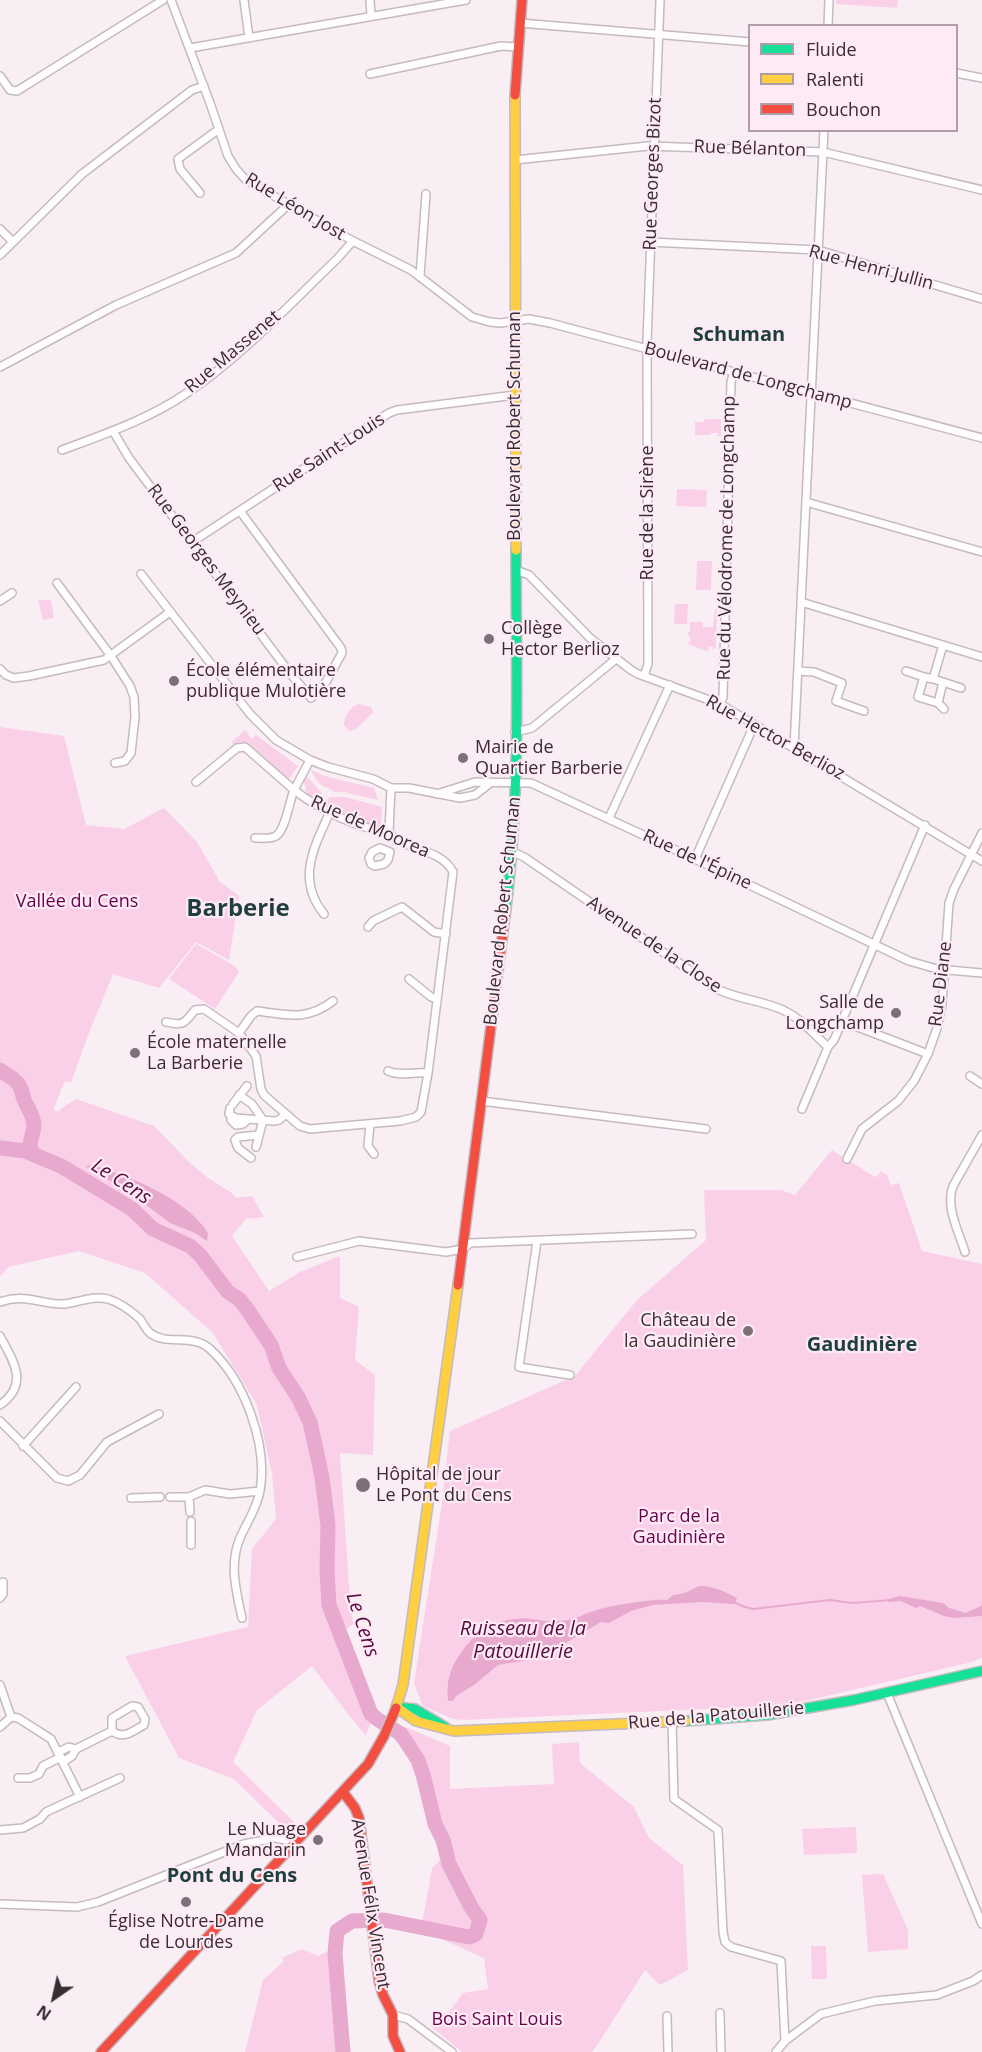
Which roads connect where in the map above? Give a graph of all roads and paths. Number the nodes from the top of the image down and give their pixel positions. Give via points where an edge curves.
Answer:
1 (163, 0) edge
2 (171, 0) edge
3 (244, 0) edge
4 (370, 0) edge
5 (466, 0) edge
6 (522, 0) edge
7 (660, 0) edge
8 (829, 0) edge
9 (420, 4) edge
10 (370, 16) junction
11 (520, 23) junction
12 (828, 24) edge
13 (658, 35) junction
14 (249, 38) junction
15 (748, 42) edge
16 (518, 47) junction
17 (190, 48) junction
18 (958, 73) edge
19 (370, 74) dead end
20 (0, 76) edge
21 (982, 78) edge
22 (204, 86) junction
23 (219, 129) junction
24 (824, 132) edge
25 (654, 146) junction
26 (823, 152) junction
27 (515, 160) junction
28 (982, 190) edge
29 (200, 193) dead end
30 (426, 194) dead end
31 (289, 204) junction
32 (0, 229) edge
33 (353, 241) junction
34 (13, 242) junction
35 (650, 242) junction
36 (818, 250) junction
37 (0, 255) edge
38 (420, 276) junction
39 (982, 299) edge
40 (514, 321) junction
41 (648, 349) junction
42 (0, 367) edge
43 (734, 372) junction
44 (811, 392) junction
45 (515, 394) junction
46 (112, 431) junction
47 (982, 438) edge
48 (62, 450) dead end
49 (806, 502) junction
50 (240, 511) junction
51 (192, 542) junction
52 (982, 552) edge
53 (516, 570) junction
54 (141, 574) dead end
55 (57, 583) dead end
56 (12, 593) dead end
57 (0, 601) edge
58 (801, 602) junction
59 (170, 612) junction
60 (943, 645) junction
61 (111, 656) junction
62 (982, 657) edge
63 (616, 659) junction
64 (0, 669) edge
65 (798, 671) junction
66 (906, 671) dead end
67 (644, 676) junction
68 (924, 676) junction
69 (933, 679) junction
70 (944, 682) junction
71 (670, 685) junction
72 (961, 688) dead end
73 (938, 703) junction
74 (720, 704) junction
75 (944, 710) dead end
76 (864, 711) dead end
77 (754, 725) junction
78 (515, 732) junction
79 (794, 748) junction
80 (310, 760) junction
81 (115, 763) dead end
82 (196, 782) dead end
83 (516, 783) junction
84 (489, 784) junction
85 (391, 788) junction
86 (294, 790) junction
87 (437, 794) junction
88 (330, 812) junction
89 (609, 818) junction
90 (925, 825) junction
91 (982, 833) edge
92 (392, 835) junction
93 (255, 838) dead end
94 (386, 850) dead end
95 (513, 852) junction
96 (972, 855) junction
97 (695, 859) junction
98 (982, 861) edge
99 (324, 914) dead end
100 (368, 927) dead end
101 (446, 934) junction
102 (874, 945) junction
103 (945, 970) junction
104 (982, 973) edge
105 (409, 979) dead end
106 (437, 999) junction
107 (333, 1001) dead end
108 (842, 1021) junction
109 (166, 1022) dead end
110 (239, 1033) junction
111 (828, 1047) junction
112 (928, 1054) junction
113 (388, 1071) dead end
114 (428, 1073) junction
115 (970, 1076) dead end
116 (982, 1084) edge
117 (247, 1086) dead end
118 (240, 1095) junction
119 (481, 1101) junction
120 (802, 1109) dead end
121 (286, 1114) junction
122 (263, 1119) junction
123 (370, 1124) junction
124 (706, 1129) dead end
125 (260, 1135) junction
126 (982, 1135) edge
127 (256, 1147) dead end
128 (374, 1154) dead end
129 (251, 1158) dead end
130 (847, 1159) dead end
131 (692, 1234) dead end
132 (537, 1241) junction
133 (463, 1250) junction
134 (965, 1252) dead end
135 (297, 1257) dead end
136 (0, 1302) edge
137 (0, 1336) edge
138 (570, 1375) dead end
139 (76, 1386) dead end
140 (0, 1405) edge
141 (159, 1414) dead end
142 (0, 1421) edge
143 (23, 1446) junction
144 (260, 1491) junction
145 (160, 1497) dead end
146 (170, 1497) dead end
147 (189, 1497) junction
148 (131, 1498) dead end
149 (190, 1512) dead end
150 (191, 1521) dead end
151 (191, 1545) dead end
152 (3, 1581) dead end
153 (0, 1598) edge
154 (242, 1618) dead end
155 (982, 1671) edge
156 (0, 1685) edge
157 (887, 1694) junction
158 (395, 1711) junction
159 (10, 1717) junction
160 (672, 1722) junction
161 (0, 1726) edge
162 (112, 1731) junction
163 (76, 1749) junction
164 (61, 1757) junction
165 (18, 1778) dead end
166 (120, 1778) dead end
167 (343, 1792) junction
168 (80, 1797) junction
169 (0, 1830) edge
170 (297, 1842) junction
171 (0, 1904) edge
172 (982, 1924) edge
173 (982, 1975) edge
174 (720, 2013) dead end
175 (393, 2015) junction
176 (667, 2016) dead end
177 (785, 2041) junction
178 (101, 2052) edge
179 (400, 2052) edge
180 (452, 2052) edge
181 (668, 2052) edge
182 (721, 2052) edge
183 (776, 2052) edge

1 - 20 street via 17,91 10,90
2 - 17 street, Rue Léon Jost
3 - 14 street
4 - 10 street
5 - 9 street
6 - 11 main road, Boulevard Robert Schuman
7 - 13 street, Rue Georges Bizot
8 - 12 street
9 - 10 street
10 - 14 street
11 - 13 street
11 - 16 main road, Boulevard Robert Schuman
13 - 15 street
13 - 25 street, Rue Georges Bizot
14 - 17 street
16 - 19 street via 501,46
16 - 27 main road, Boulevard Robert Schuman
17 - 22 street, Rue Léon Jost
18 - 21 street
22 - 23 street, Rue Léon Jost
22 - 34 street via 187,94 82,174
23 - 29 street via 178,159 180,169
23 - 31 street, Rue Léon Jost via 236,170 254,186
24 - 26 street
25 - 26 street, Rue Bélanton
25 - 27 street, Rue Bélanton
25 - 35 street, Rue Georges Bizot
26 - 28 street, Rue Bélanton
26 - 36 street
27 - 40 main road, Boulevard Robert Schuman
30 - 38 street
31 - 33 street, Rue Léon Jost
31 - 42 street via 236,253 116,304
32 - 34 street
33 - 38 street, Rue Léon Jost
33 - 46 street, Rue Massenet via 216,372 164,407
34 - 37 street
35 - 36 street, Rue Henri Jullin
35 - 41 street, Rue Georges Bizot
36 - 39 street, Rue Henri Jullin
36 - 44 street
38 - 40 street, Rue Léon Jost via 472,317 490,322
40 - 41 street, Boulevard de Longchamp via 550,323
40 - 45 main road, Boulevard Robert Schuman
41 - 43 street, Boulevard de Longchamp
41 - 67 street, Rue de la Sirène via 648,664
43 - 44 street, Boulevard de Longchamp
43 - 74 street, Rue du Vélodrome de Longchamp
44 - 47 street, Boulevard de Longchamp
44 - 49 street
45 - 50 street, Rue Saint-Louis via 389,413
45 - 53 main road, Boulevard Robert Schuman
46 - 48 street, Rue Massenet
46 - 51 street, Rue Georges Meynieu
49 - 52 street
49 - 58 street
50 - 51 street, Rue Saint-Louis
50 - 51 street, Rue Georges Meynieu via 341,648 331,672 311,698
53 - 63 street, Rue Hector Berlioz via 536,581 590,638
53 - 78 main road, Boulevard Robert Schuman
54 - 59 street
55 - 61 street
56 - 57 street
58 - 60 street
58 - 65 street
59 - 61 street
59 - 80 street via 257,722 276,740
60 - 62 street
60 - 69 street
61 - 64 street via 88,665 14,678
61 - 81 street via 130,686 135,704 131,753
63 - 67 street, Rue Hector Berlioz
63 - 78 street via 532,728
65 - 76 street via 814,672 842,683 836,701
65 - 79 street
66 - 68 street
67 - 71 street, Rue Hector Berlioz
68 - 69 street
68 - 73 street via 918,697
69 - 70 street
70 - 72 street
70 - 73 street
71 - 74 street, Rue Hector Berlioz
71 - 89 street
73 - 75 street
74 - 77 street, Rue Hector Berlioz
77 - 79 street, Rue Hector Berlioz
77 - 97 street
78 - 83 main road, Boulevard Robert Schuman
79 - 90 street, Rue Hector Berlioz
80 - 85 street
80 - 86 street, Rue de Moorea
82 - 86 street via 237,748 245,747
83 - 84 street, Rue de l'Épine
83 - 89 street, Rue de l'Épine via 534,784
83 - 95 main road, Boulevard Robert Schuman
84 - 87 street, Rue de l'Épine via 465,784
84 - 87 street via 465,798
85 - 87 street
85 - 92 street
86 - 88 street, Rue de Moorea
86 - 93 street via 282,831 275,837
88 - 92 street, Rue de Moorea
88 - 99 street via 312,850 310,864 310,890
89 - 97 street, Rue de l'Épine
90 - 96 street, Rue Hector Berlioz
90 - 102 street
91 - 96 street, Rue Diane
92 - 94 street
92 - 101 street, Rue de Moorea via 439,857 452,869
95 - 111 street, Avenue de la Close via 717,989 792,1015
95 - 119 main road, Boulevard Robert Schuman
96 - 98 street, Rue Hector Berlioz
96 - 103 street, Rue Diane via 949,903
97 - 102 street, Rue de l'Épine
100 - 101 street via 402,907 434,932
101 - 106 street, Rue de Moorea
102 - 103 street, Rue de l'Épine via 909,961
102 - 108 street
103 - 104 street, Rue de l'Épine
103 - 112 street, Rue Diane via 940,1018
105 - 106 street
106 - 114 street, Rue de Moorea
107 - 110 street via 303,1015 257,1011
108 - 111 street
108 - 112 street
109 - 110 street via 179,1025 195,1010 204,1010
110 - 121 street via 256,1056 262,1092
111 - 120 street
112 - 130 street, Rue Diane via 898,1101 862,1130
113 - 114 street
114 - 123 street, Rue de Moorea via 419,1115
115 - 116 street
117 - 118 street
118 - 122 street
118 - 122 street via 231,1109 248,1119
119 - 124 street
119 - 133 main road, Boulevard Robert Schuman
121 - 122 street via 279,1120
121 - 123 street via 310,1129
122 - 125 street
123 - 128 street via 368,1146
125 - 127 street
125 - 129 street via 235,1140 238,1148
126 - 134 street via 951,1195 952,1212
131 - 132 street
132 - 133 street via 470,1243
132 - 138 street via 519,1367
133 - 135 street via 446,1252 359,1241
133 - 158 main road, Boulevard Robert Schuman via 404,1681
136 - 144 street via 20,1297 62,1304 109,1299 139,1318 150,1333 198,1341 209,1348 233,1377 253,1421 261,1463
137 - 140 street via 16,1366 17,1377 8,1400
139 - 143 street
141 - 143 street via 107,1442 80,1475 68,1481 57,1478
142 - 143 street
144 - 147 street via 230,1494 205,1490
144 - 154 street via 240,1539 233,1572
145 - 148 street
146 - 147 street
147 - 149 street
150 - 151 street
152 - 153 street
155 - 157 main road, Rue de la Patouillerie
156 - 159 street
157 - 160 main road, Rue de la Patouillerie via 767,1715
157 - 172 street
158 - 160 main road, Rue de la Patouillerie via 423,1724 469,1731
158 - 167 main road, Boulevard Robert Schuman via 368,1764
159 - 161 street
159 - 164 street via 51,1739
160 - 177 street via 674,1799 717,1830 725,1942 781,1961
162 - 162 street via 124,1736 144,1725 138,1707 132,1706 112,1718
162 - 163 street
163 - 164 street via 72,1756
163 - 164 street via 69,1747
164 - 165 street via 42,1766 39,1774
164 - 168 street
166 - 168 street
167 - 170 main road, Boulevard Robert Schuman
167 - 175 main road, Avenue Félix Vincent via 359,1818 379,1981
168 - 169 street via 22,1828
170 - 171 street via 275,1838 244,1844 77,1907
170 - 178 main road, Boulevard Robert Schuman
173 - 177 street via 937,1995 875,2001 821,2014
174 - 182 street
175 - 179 main road, Avenue Félix Vincent via 393,2036
175 - 180 street via 408,2019
176 - 181 street
177 - 183 street

